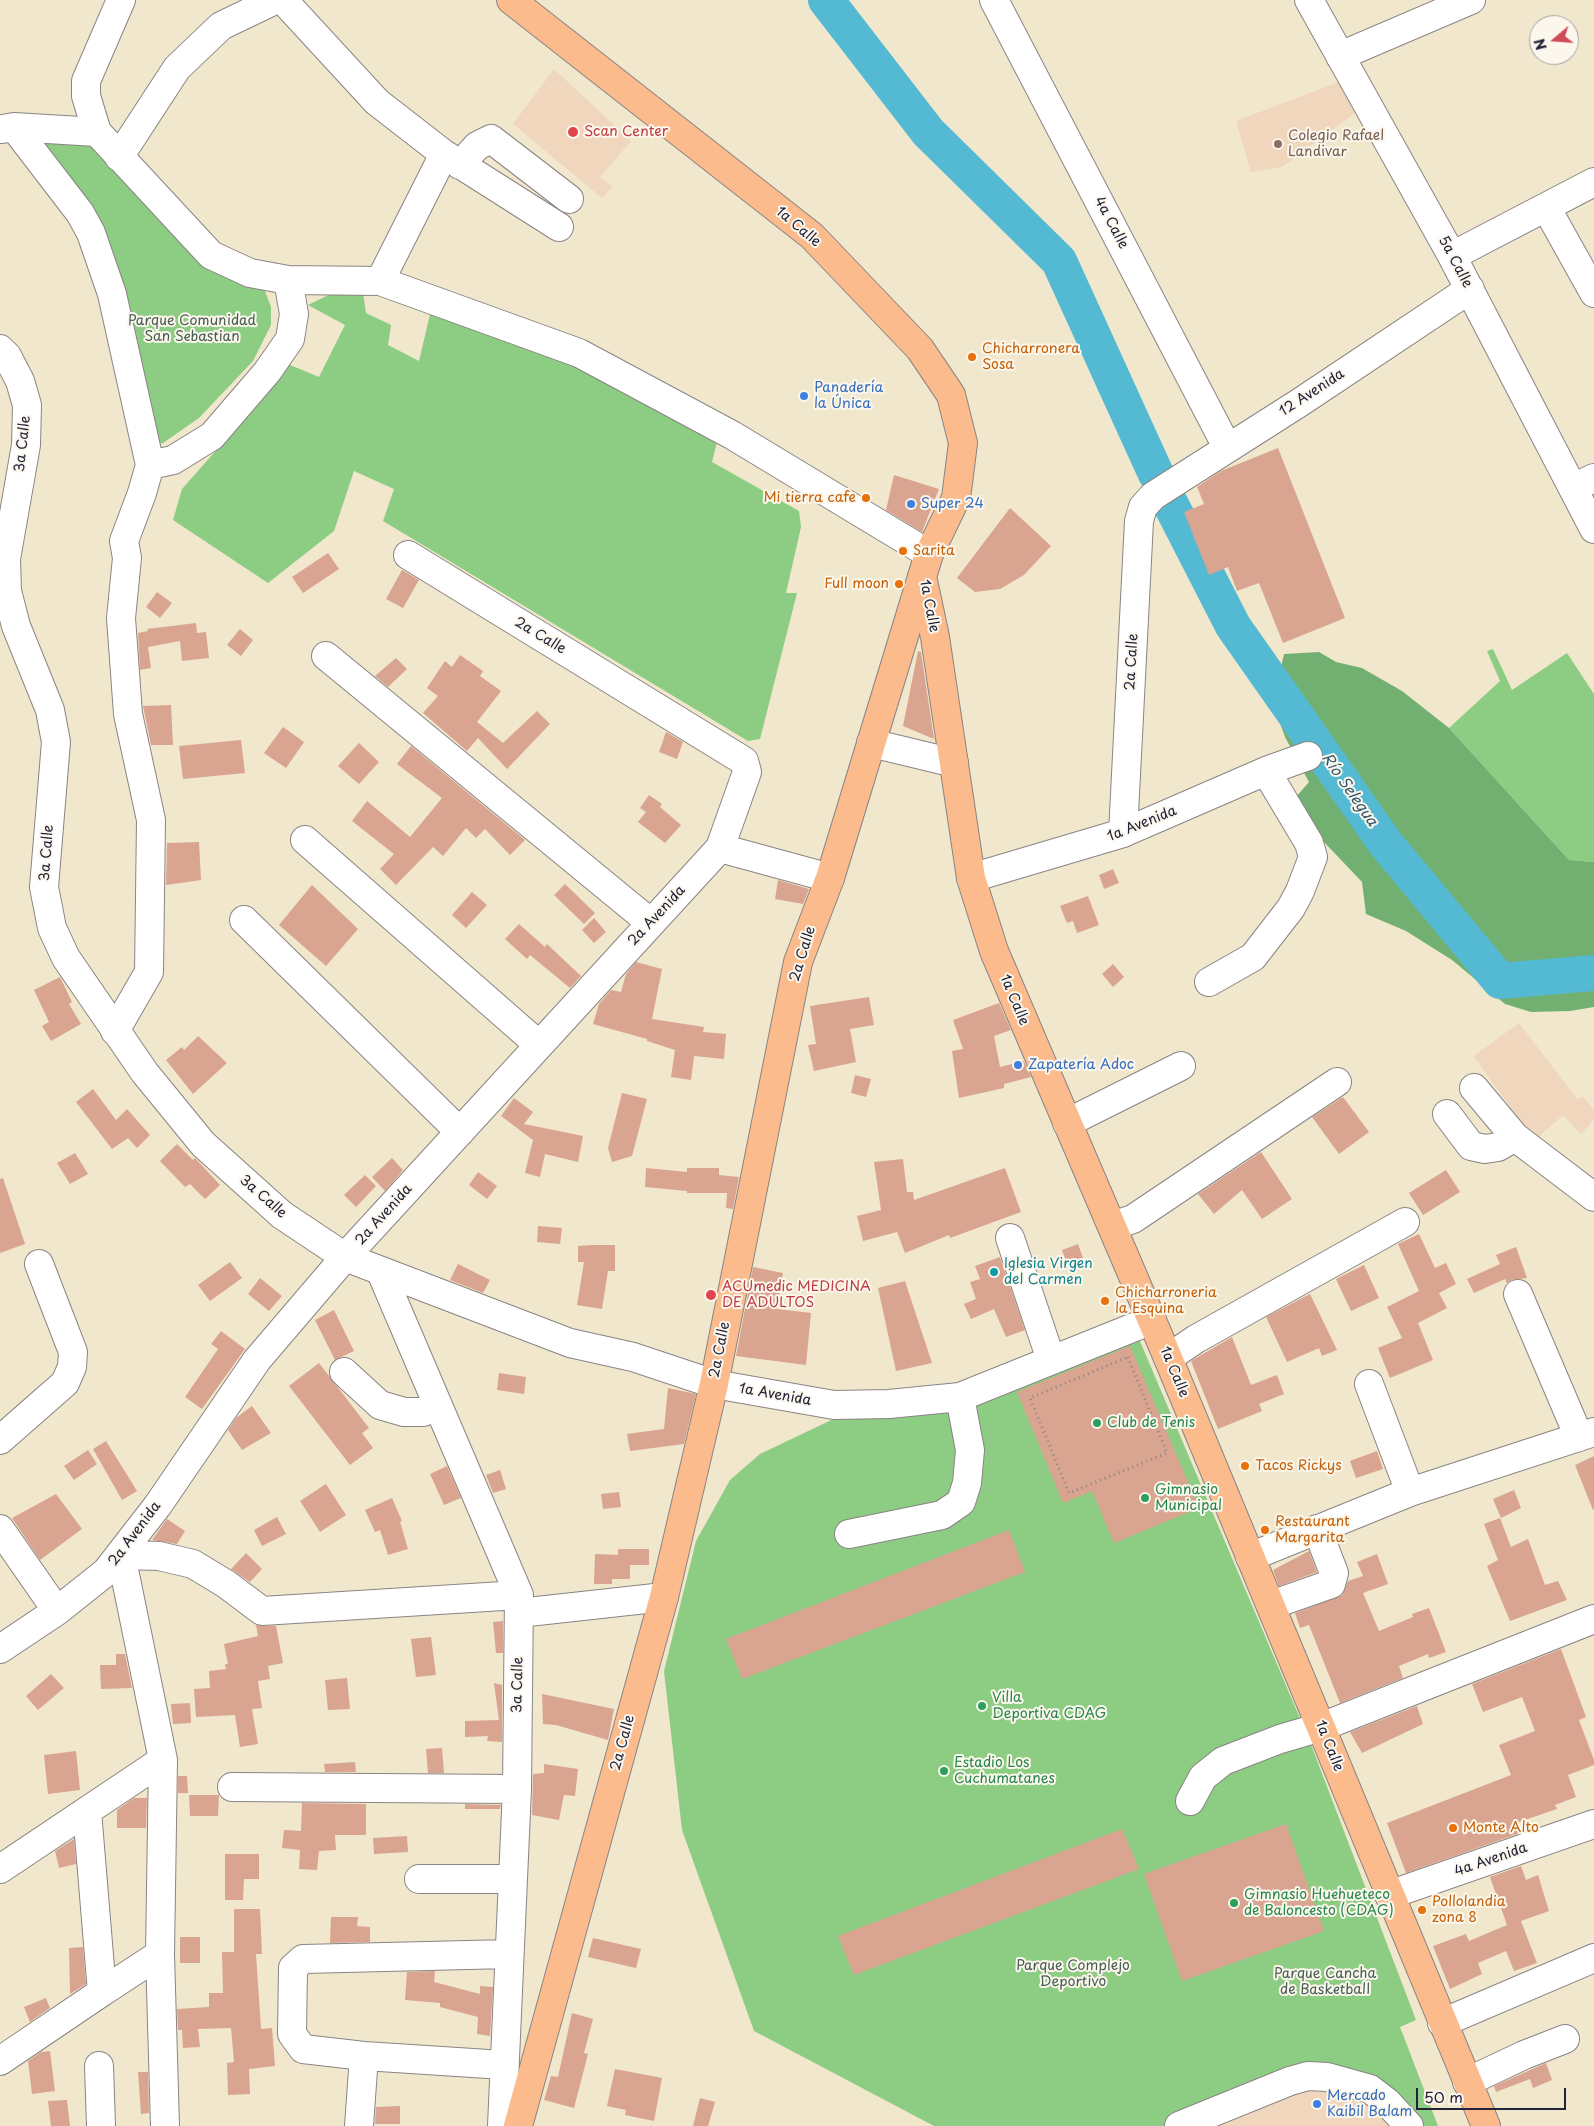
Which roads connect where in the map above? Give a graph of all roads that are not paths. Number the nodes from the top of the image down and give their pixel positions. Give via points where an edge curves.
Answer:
1 (121, 0) edge
2 (275, 0) edge
3 (283, 0) edge
4 (510, 0) edge
5 (994, 0) edge
6 (1309, 0) edge
7 (1471, 0) edge
8 (1340, 56) junction
9 (7, 128) edge
10 (98, 132) junction
11 (119, 157) junction
12 (452, 160) junction
13 (1594, 182) edge
14 (569, 200) dead end
15 (1546, 207) junction
16 (559, 227) dead end
17 (1452, 256) junction
18 (288, 280) junction
19 (380, 281) junction
20 (1470, 289) junction
21 (1594, 293) edge
22 (0, 349) edge
23 (1227, 447) junction
24 (150, 465) junction
25 (1584, 483) edge
26 (1153, 496) joint
27 (1594, 528) edge
28 (408, 555) dead end
29 (925, 564) junction
30 (326, 656) dead end
31 (871, 743) junction
32 (1308, 756) dead end
33 (954, 762) junction
34 (747, 766) joint
35 (1266, 771) junction
36 (1122, 834) junction
37 (305, 840) dead end
38 (720, 848) junction
39 (830, 878) junction
40 (971, 878) junction
41 (244, 920) dead end
42 (651, 923) junction
43 (1209, 982) dead end
44 (115, 1031) junction
45 (539, 1045) junction
46 (1182, 1066) dead end
47 (1337, 1082) dead end
48 (1474, 1088) dead end
49 (1447, 1114) dead end
50 (1067, 1123) junction
51 (460, 1132) junction
52 (1515, 1137) junction
53 (1594, 1197) edge
54 (1405, 1222) dead end
55 (1112, 1226) junction
56 (1010, 1238) dead end
57 (345, 1257) junction
58 (39, 1264) dead end
59 (380, 1272) junction
60 (1518, 1294) dead end
61 (1152, 1320) junction
62 (1168, 1358) junction
63 (1051, 1360) junction
64 (344, 1372) dead end
65 (714, 1384) junction
66 (1369, 1384) dead end
67 (960, 1397) junction
68 (438, 1406) junction
69 (1586, 1435) edge
70 (0, 1440) edge
71 (1410, 1492) junction
72 (0, 1529) edge
73 (1317, 1529) junction
74 (849, 1534) dead end
75 (121, 1555) junction
76 (1250, 1557) junction
77 (664, 1597) junction
78 (519, 1604) junction
79 (1271, 1605) junction
80 (57, 1611) junction
81 (1594, 1620) edge
82 (0, 1649) edge
83 (1321, 1727) junction
84 (163, 1760) junction
85 (232, 1787) dead end
86 (517, 1789) junction
87 (1190, 1801) dead end
88 (87, 1811) junction
89 (1594, 1824) edge
90 (0, 1869) edge
91 (513, 1878) junction
92 (419, 1879) dead end
93 (1389, 1895) junction
94 (160, 1954) junction
95 (509, 1954) junction
96 (1594, 1958) edge
97 (102, 1992) junction
98 (1442, 2023) junction
99 (1565, 2039) dead end
100 (364, 2056) junction
101 (0, 2061) edge
102 (504, 2065) junction
103 (99, 2066) dead end
104 (1467, 2082) junction
105 (101, 2126) edge
106 (165, 2126) edge
107 (359, 2126) edge
108 (502, 2126) edge
109 (518, 2126) edge
110 (1179, 2126) edge
111 (1409, 2126) edge
112 (1486, 2126) edge

1 - 10 street via 86,81 86,96
2 - 11 street via 221,26 177,68
3 - 12 street via 377,102
4 - 29 main road, 1a Calle via 812,236 920,349 951,395 963,443 956,498
5 - 23 street, 4a Calle
6 - 8 street, 5a Calle
7 - 8 street
8 - 17 street, 5a Calle
9 - 10 street
9 - 24 street via 80,213 90,233 112,294
10 - 11 street
11 - 18 street via 210,256 250,273
12 - 14 street via 491,139
12 - 16 street
12 - 19 street
13 - 15 street
15 - 17 street
15 - 21 street
17 - 20 street, 5a Calle
18 - 19 street
18 - 24 street via 294,314 290,339 267,372 212,436 173,460
19 - 29 street via 579,353 732,435
20 - 23 street, 12 Avenida
20 - 25 street, 5a Calle
22 - 44 street, 3a Calle via 20,381 27,405 26,445 6,559 7,591 16,626 50,710 56,742 44,887 52,928 66,958
23 - 26 street, 12 Avenida
24 - 44 street via 124,542 128,558 121,618 128,714 151,820 149,972
25 - 27 street, 5a Calle
26 - 36 street, 2a Calle via 1143,506 1140,521
28 - 34 street, 2a Calle via 744,761
29 - 31 main road, 2a Calle
29 - 33 main road, 1a Calle
30 - 42 street
31 - 33 street
31 - 39 main road, 2a Calle
32 - 35 street, 1a Avenida
33 - 40 main road, 1a Calle
34 - 38 street, 2a Avenida
35 - 36 street, 1a Avenida
35 - 43 street via 1309,843 1313,858 1291,908 1254,957
36 - 40 street, 1a Avenida
37 - 45 street
38 - 39 street
38 - 42 street, 2a Avenida
39 - 65 main road, 2a Calle via 798,962
40 - 50 main road, 1a Calle via 994,951
41 - 51 street
42 - 45 street, 2a Avenida
44 - 57 street, 3a Calle via 203,1144 282,1215
45 - 51 street, 2a Avenida
46 - 50 street
47 - 55 street via 1133,1219
48 - 52 street
49 - 52 street via 1471,1146 1498,1147
50 - 55 main road, 1a Calle
51 - 57 street, 2a Avenida
52 - 53 street
54 - 62 street via 1196,1339
55 - 61 main road, 1a Calle
56 - 63 street
57 - 59 street, 1a Avenida
57 - 75 street, 2a Avenida via 257,1360
58 - 70 street via 73,1352 72,1367 64,1383
59 - 65 street, 1a Avenida via 570,1342 633,1357
59 - 68 street, 3a Calle
60 - 69 street
61 - 62 main road, 1a Calle
61 - 63 street, 1a Avenida
62 - 76 main road, 1a Calle
63 - 67 street, 1a Avenida
64 - 68 street via 380,1404 404,1412 423,1412
65 - 67 street, 1a Avenida via 834,1405
65 - 77 main road, 2a Calle
66 - 71 street
67 - 74 street via 970,1450 967,1483 961,1502 942,1515
68 - 78 street, 3a Calle
69 - 71 street
71 - 73 street
72 - 80 street
73 - 76 street
73 - 79 street via 1334,1573 1331,1584
75 - 78 street via 159,1556 193,1564 262,1611
75 - 80 street, 2a Avenida via 106,1572
75 - 84 street
76 - 79 main road, 1a Calle
77 - 78 street
77 - 109 main road, 2a Calle
78 - 86 street, 3a Calle
79 - 83 main road, 1a Calle
80 - 82 street, 2a Avenida
81 - 83 street
83 - 87 street via 1223,1761 1203,1777
83 - 93 main road, 1a Calle
84 - 88 street
84 - 94 street
85 - 86 street
86 - 91 street, 3a Calle
88 - 90 street
88 - 97 street
89 - 93 street, 4a Avenida
91 - 92 street
91 - 95 street, 3a Calle
93 - 98 main road, 1a Calle
94 - 97 street
94 - 106 street
95 - 100 street via 303,1959 298,1962 293,1968 292,2034 296,2040 303,2049
95 - 102 street, 3a Calle
96 - 98 street
97 - 101 street
98 - 104 main road, 1a Calle
99 - 104 street
100 - 102 street
100 - 107 street
102 - 108 street, 3a Calle
103 - 105 street
104 - 112 main road, 1a Calle
110 - 111 street via 1308,2076 1327,2077 1370,2089

